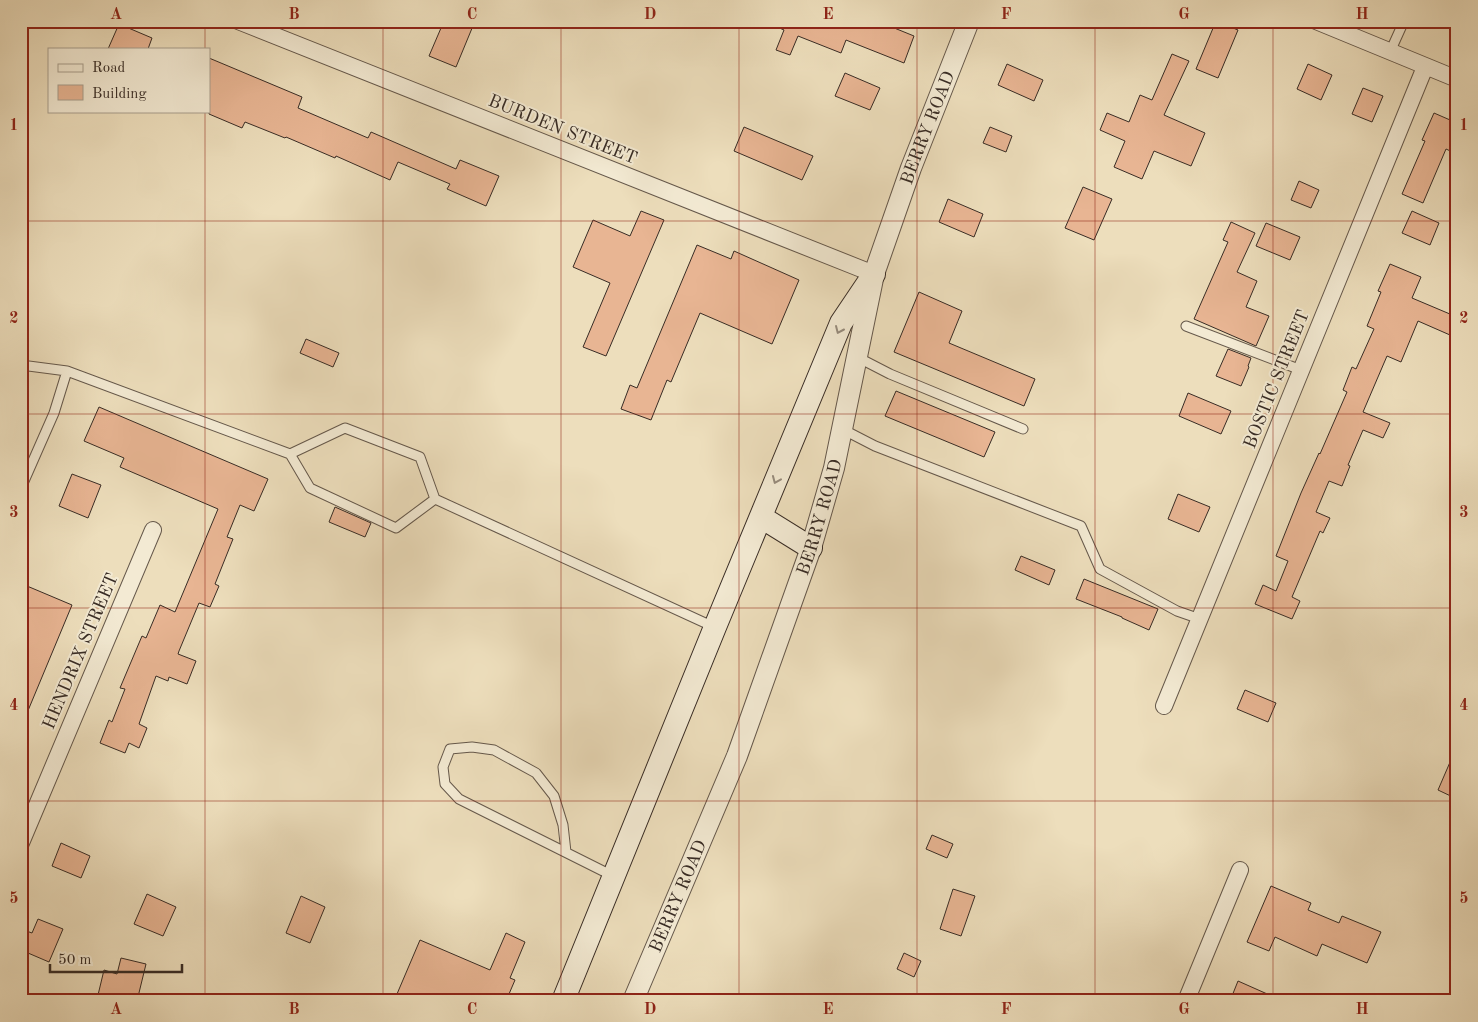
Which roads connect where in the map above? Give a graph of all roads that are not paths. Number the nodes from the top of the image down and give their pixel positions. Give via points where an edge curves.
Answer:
1 (238, 21) edge
2 (969, 21) edge
3 (1316, 21) edge
4 (1404, 21) edge
5 (1341, 26) edge
6 (1390, 52) junction
7 (1426, 67) junction
8 (1457, 79) edge
9 (874, 274) junction
10 (1186, 326) dead end
11 (857, 357) junction
12 (21, 365) edge
13 (67, 370) junction
14 (1301, 370) junction
15 (842, 429) junction
16 (1023, 429) dead end
17 (290, 454) junction
18 (21, 488) edge
19 (435, 499) junction
20 (761, 517) junction
21 (153, 530) dead end
22 (811, 548) junction
23 (1200, 619) junction
24 (714, 627) junction
25 (1164, 706) dead end
26 (21, 843) edge
27 (566, 852) junction
28 (1240, 870) dead end
29 (614, 876) junction
30 (563, 1001) edge
31 (633, 1001) edge
32 (1186, 1001) edge

1 - 9 street, BURDEN STREET
2 - 9 street, BERRY ROAD via 911,168
3 - 5 street
4 - 6 lane
5 - 6 street
6 - 7 street
7 - 8 street
7 - 14 street, BOSTIC STREET
9 - 11 street, BERRY ROAD
9 -> 20 main road via 841,323
10 - 14 lane
11 - 15 street, BERRY ROAD
11 - 16 lane
12 - 13 lane
13 - 17 lane
13 - 18 lane via 54,414
14 - 23 street, BOSTIC STREET
15 - 22 street, BERRY ROAD
15 - 23 lane via 875,446 1081,526 1100,569 1177,611
17 - 19 lane via 310,488 396,528
17 - 19 lane via 346,428 420,457
19 - 24 lane
20 - 22 main road
20 - 24 main road
21 - 26 street, HENDRIX STREET
22 - 31 street, BERRY ROAD via 737,756
23 - 25 street, BOSTIC STREET
24 - 29 main road
27 - 27 lane via 459,799 445,784 443,767 450,749 494,750 536,773 554,796 563,825
27 - 29 lane
28 - 32 street
29 - 30 main road

